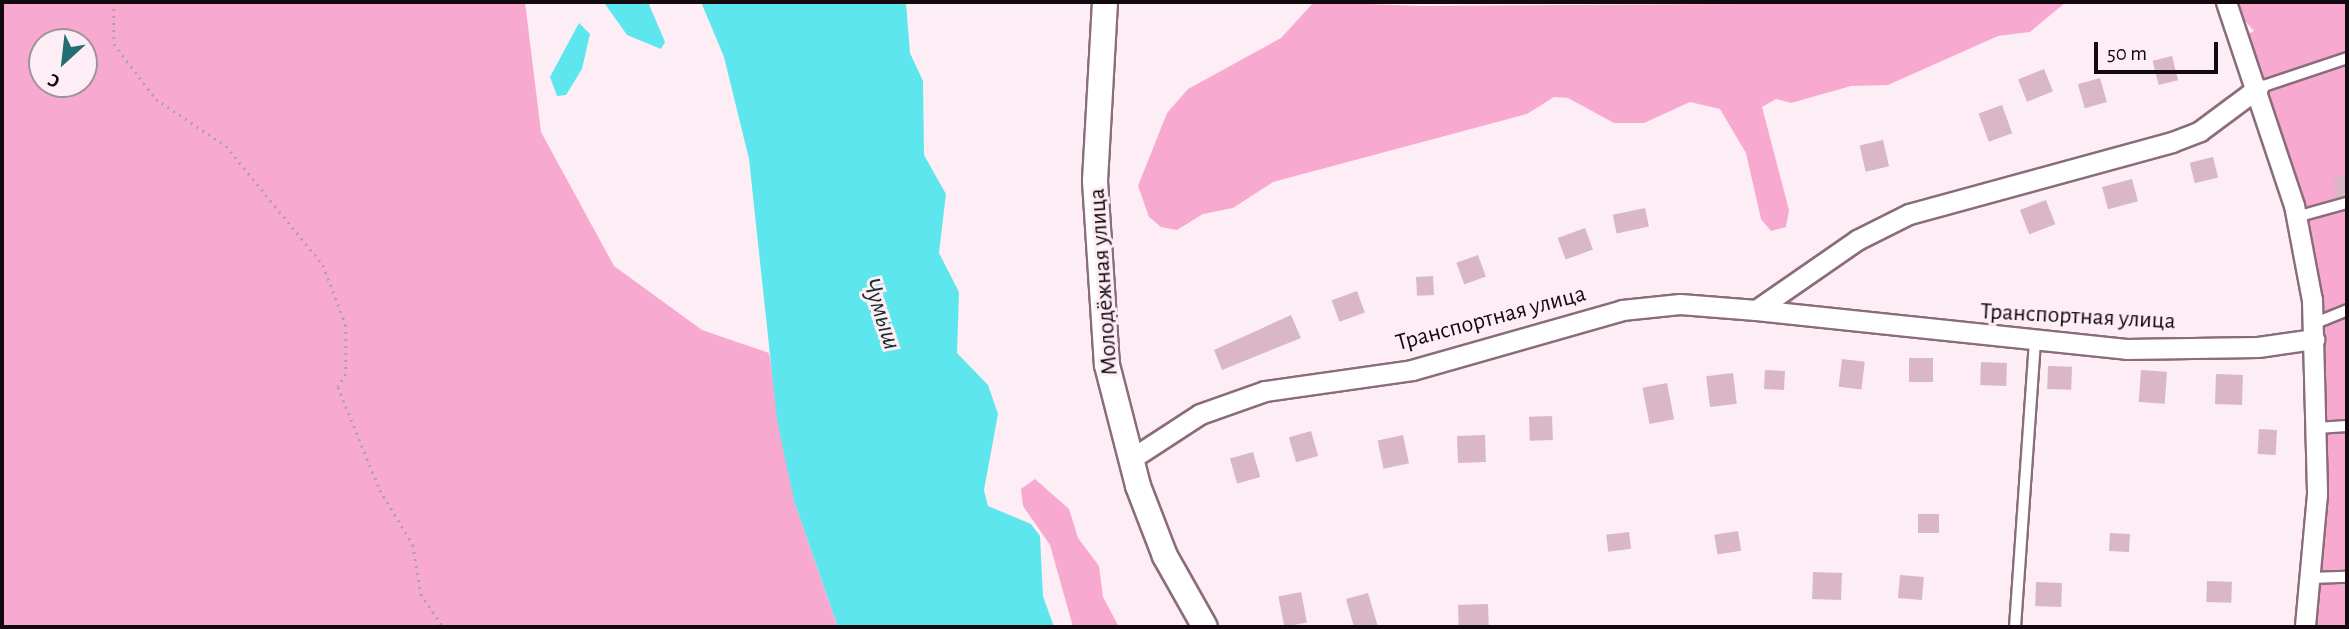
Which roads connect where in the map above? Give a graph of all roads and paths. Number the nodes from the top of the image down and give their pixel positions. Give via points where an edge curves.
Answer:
1 (114, 2) edge
2 (1105, 2) edge
3 (2226, 2) edge
4 (2347, 58) edge
5 (2258, 88) junction
6 (2347, 203) edge
7 (2296, 217) junction
8 (1756, 310) junction
9 (2347, 310) edge
10 (2314, 331) junction
11 (2035, 343) junction
12 (2347, 426) edge
13 (2317, 428) junction
14 (1131, 459) junction
15 (2347, 577) edge
16 (2308, 578) junction
17 (443, 627) edge
18 (1205, 627) edge
19 (2015, 627) edge
20 (2305, 627) edge

1 - 17 path via 114,44 156,99 226,146 323,265 346,325 346,374 338,387 380,490 413,545 421,594
2 - 14 street, Молодёжная улица via 1097,94 1098,268 1107,365
3 - 5 street
4 - 5 lane
5 - 7 street
5 - 8 street via 2200,131 2172,142 1909,214 1857,240
6 - 7 lane
7 - 10 street
8 - 11 street, Транспортная улица
8 - 14 street, Транспортная улица via 1680,304 1622,310 1412,370 1265,391 1200,414
9 - 10 lane
10 - 11 street, Транспортная улица via 2258,347
10 - 13 street
11 - 19 lane
12 - 13 lane
13 - 16 street
14 - 18 street, Молодёжная улица via 1165,556
15 - 16 lane
16 - 20 street

